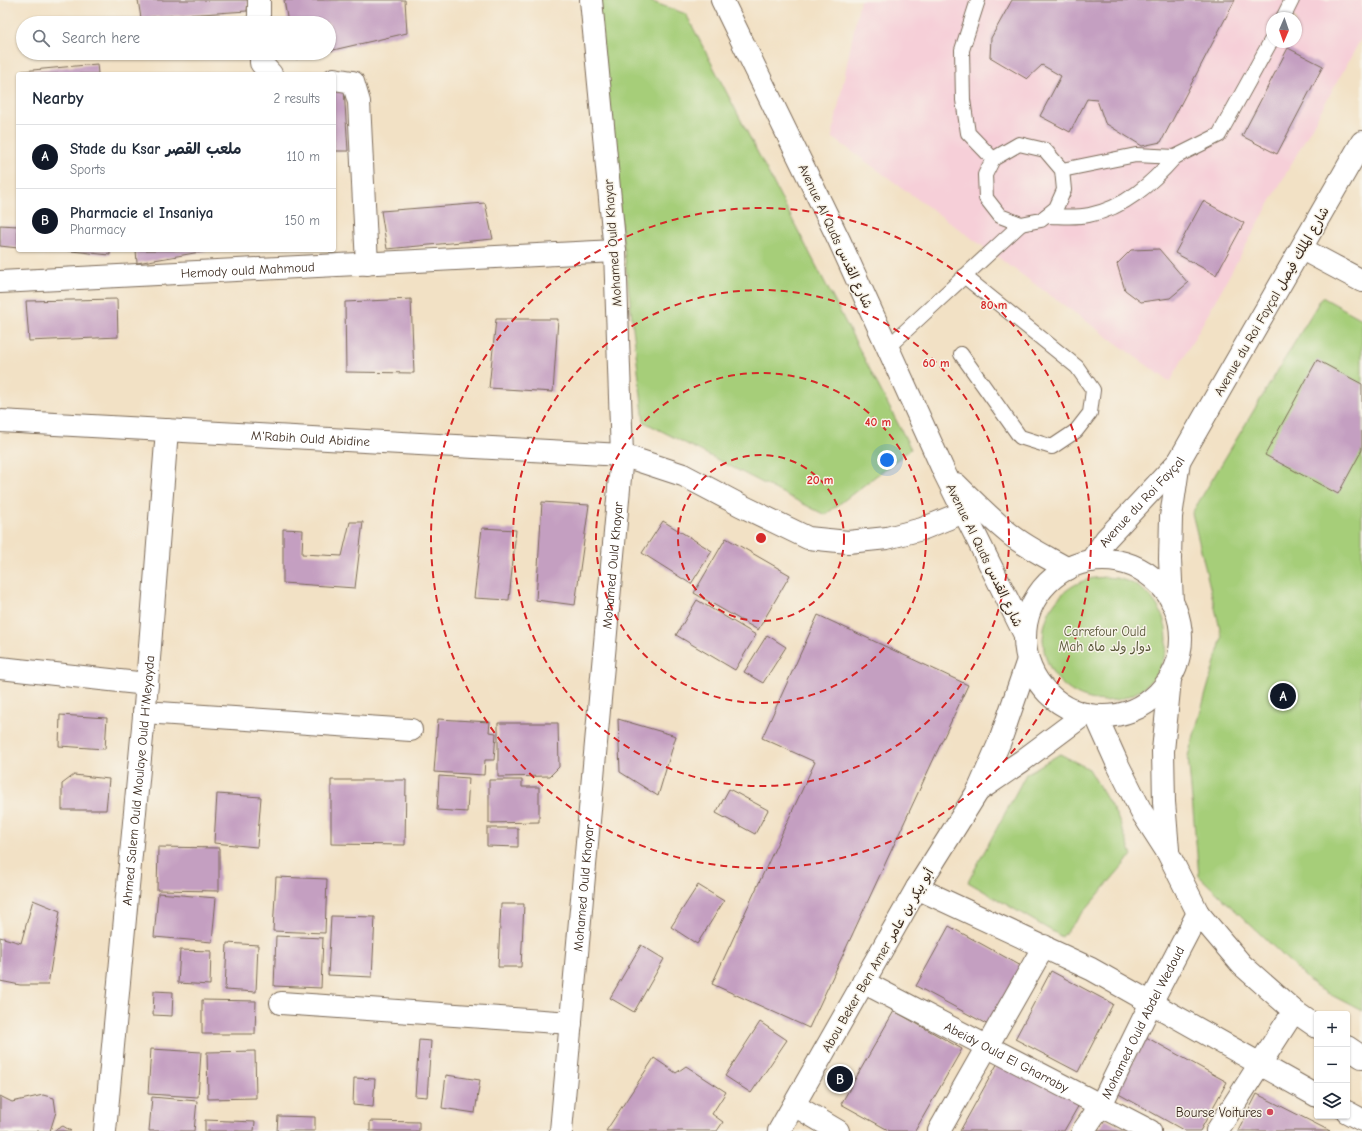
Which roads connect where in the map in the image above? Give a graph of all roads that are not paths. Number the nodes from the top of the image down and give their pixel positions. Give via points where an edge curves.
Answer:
1 (259, 0) edge
2 (591, 0) edge
3 (722, 0) edge
4 (978, 0) edge
5 (1292, 0) edge
6 (1286, 12) edge
7 (259, 16) edge
8 (1267, 48) edge
9 (261, 60) edge
10 (269, 72) edge
11 (336, 79) edge
12 (1362, 142) edge
13 (1175, 157) junction
14 (993, 159) junction
15 (1062, 170) junction
16 (1046, 216) junction
17 (1021, 224) junction
18 (1302, 249) junction
19 (615, 251) junction
20 (367, 264) junction
21 (964, 276) junction
22 (1362, 281) edge
23 (0, 282) edge
24 (888, 347) junction
25 (961, 354) dead end
26 (0, 421) edge
27 (167, 430) junction
28 (622, 455) junction
29 (1179, 460) junction
30 (945, 474) junction
31 (964, 512) junction
32 (1091, 561) junction
33 (1068, 569) junction
34 (1172, 602) junction
35 (1025, 635) junction
36 (1028, 660) junction
37 (0, 668) edge
38 (1170, 679) junction
39 (147, 684) junction
40 (144, 712) junction
41 (1090, 715) junction
42 (411, 730) dead end
43 (978, 791) junction
44 (1168, 853) junction
45 (917, 888) junction
46 (1198, 913) junction
47 (1044, 946) junction
48 (863, 982) junction
49 (282, 1003) dead end
50 (1151, 1003) junction
51 (1294, 1011) junction
52 (571, 1023) junction
53 (1314, 1025) edge
54 (989, 1046) junction
55 (1350, 1049) edge
56 (1362, 1057) edge
57 (1260, 1065) junction
58 (1314, 1094) edge
59 (794, 1105) junction
60 (1101, 1105) junction
61 (1350, 1114) edge
62 (1362, 1120) edge
63 (105, 1131) edge
64 (561, 1131) edge
65 (779, 1131) edge
66 (838, 1131) edge
67 (939, 1131) edge
68 (1084, 1131) edge
69 (1150, 1131) edge
70 (1217, 1131) edge

1 - 7 street
2 - 19 street, Mohamed Ould Khayar
3 - 24 street, Avenue Al Quds شارع القدس
4 - 14 lane via 962,50 963,100 968,133
5 - 6 lane
8 - 13 lane via 1219,135
9 - 10 street
11 - 20 street via 353,82 359,102
12 - 18 street, Avenue du Roi Fayçal شارع الملك فيصل
13 - 15 lane via 1136,156
13 - 16 lane via 1151,183 1124,202 1089,215
14 - 15 lane via 1019,144 1045,150
14 - 17 lane via 984,175 986,198 1000,216
15 - 16 lane via 1064,190 1056,208
16 - 17 lane via 1041,220
17 - 21 lane
18 - 22 street
18 - 29 street, Avenue du Roi Fayçal شارع الملك فيصل
19 - 20 street, Hemody ould Mahmoud
19 - 28 street, Mohamed Ould Khayar
20 - 23 street, Hemody ould Mahmoud
21 - 24 lane
21 - 25 lane via 1077,367 1093,390 1090,413 1076,431 1052,447 1020,437
24 - 30 street, Avenue Al Quds شارع القدس
26 - 27 street, M'Rabih Ould Abidine
27 - 28 street, M'Rabih Ould Abidine
27 - 39 street, Ahmed Salem Ould Moulaye Ould H'Meyayda
28 - 31 street, M'Rabih Ould Abidine via 683,475 808,538 848,542 887,538 922,529
28 - 52 street, Mohamed Ould Khayar
29 - 32 street, Avenue du Roi Fayçal via 1106,539
29 - 34 street, Avenue du Roi Fayçal via 1170,538
30 - 31 street, Avenue Al Quds شارع القدس
30 - 33 street, Avenue Al Quds شارع القدس via 1012,536
31 - 35 street, Avenue Al Quds شارع القدس
32 - 33 street
32 - 34 street via 1115,561 1138,568 1158,582
33 - 35 street via 1051,580 1037,596 1029,615
34 - 38 street via 1180,621 1182,641 1178,661
35 - 36 street
36 - 41 street via 1036,678 1049,694 1066,706
36 - 43 street, Abou Beker Ben Amer أبو بيكر بن عامر via 1000,741
37 - 39 street
38 - 41 street via 1157,695 1140,706 1121,714
38 - 44 street via 1163,751
39 - 40 street, Ahmed Salem Ould Moulaye Ould H'Meyayda
40 - 42 street
40 - 63 street, Ahmed Salem Ould Moulaye Ould H'Meyayda
41 - 43 street, Abou Beker Ben Amer أبو بيكر بن عامر
41 - 44 street via 1141,811
43 - 45 street, Abou Beker Ben Amer أبو بيكر بن عامر
44 - 46 street
45 - 47 street
45 - 48 street, Abou Beker Ben Amer أبو بيكر بن عامر
46 - 50 street, Mohamed Ould Abdel Wedoud
46 - 51 street via 1242,965
47 - 50 street
47 - 54 street
48 - 54 street, Abeidy Ould El Gharraby
48 - 59 street, Abou Beker Ben Amer أبو بيكر بن عامر
49 - 52 street
50 - 57 street
50 - 60 street, Mohamed Ould Abdel Wedoud
51 - 53 street
51 - 57 street
52 - 64 street, Mohamed Ould Khayar
54 - 60 street, Abeidy Ould El Gharraby
54 - 67 street
55 - 56 street
57 - 58 street
57 - 70 street
59 - 65 street, Abou Beker Ben Amer أبو بيكر بن عامر
59 - 66 street
60 - 68 street, Mohamed Ould Abdel Wedoud
60 - 69 street, Abeidy Ould El Gharraby
61 - 62 street

